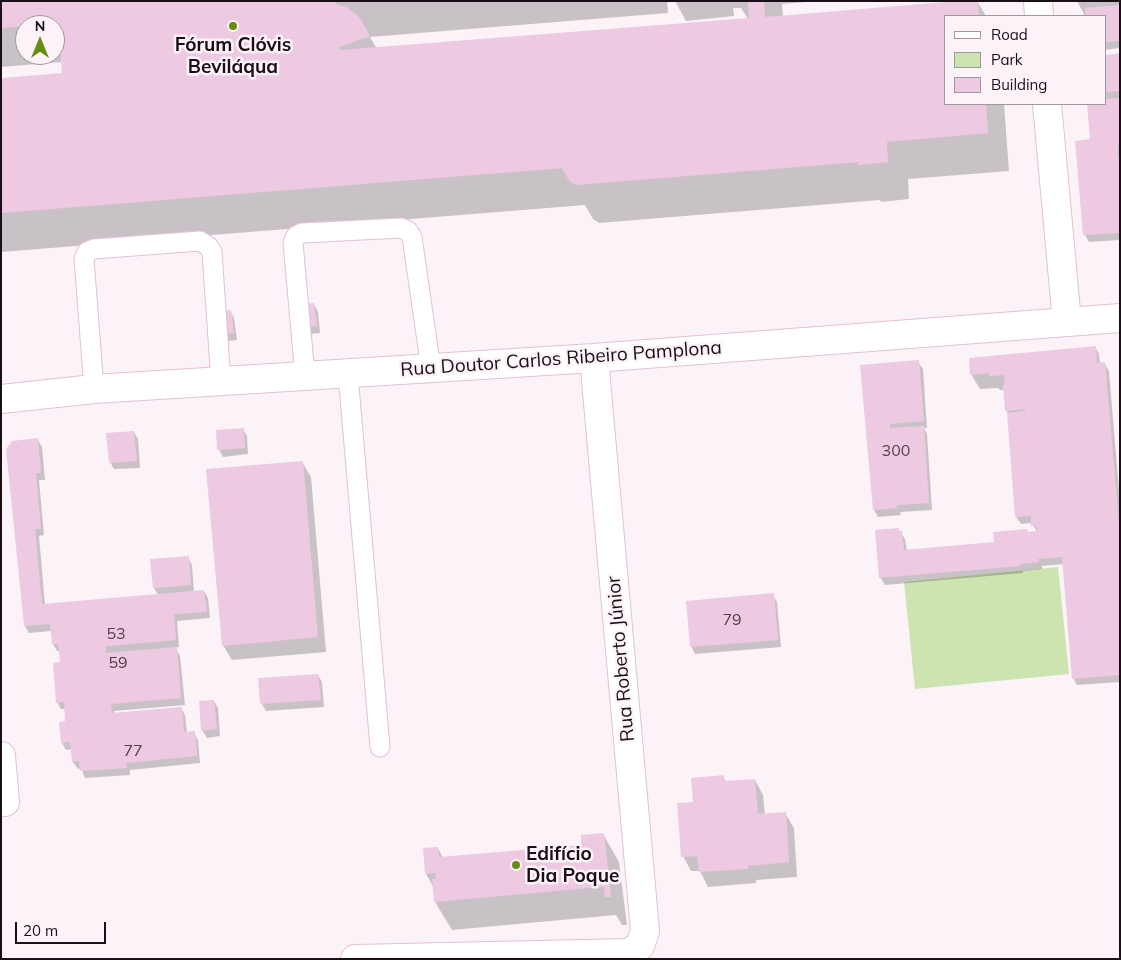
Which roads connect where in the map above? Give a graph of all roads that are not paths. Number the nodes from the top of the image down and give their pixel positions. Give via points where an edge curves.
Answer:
1 (1038, 1) edge
2 (1040, 15) edge
3 (1047, 105) edge
4 (1120, 318) edge
5 (1067, 322) junction
6 (594, 358) junction
7 (431, 368) junction
8 (348, 374) junction
9 (305, 376) junction
10 (221, 382) junction
11 (94, 389) junction
12 (1, 399) edge
13 (380, 747) dead end
14 (1, 756) edge
15 (5, 802) dead end
16 (592, 956) edge
17 (624, 956) edge
18 (355, 959) edge

1 - 2 street
3 - 5 street
4 - 5 street, Rua Doutor Carlos Ribeiro Pamplona
5 - 6 street, Rua Doutor Carlos Ribeiro Pamplona
6 - 7 street, Rua Doutor Carlos Ribeiro Pamplona
6 - 17 street, Rua Roberto Júnior via 645,931 640,946
7 - 8 street, Rua Doutor Carlos Ribeiro Pamplona
7 - 9 lane via 412,237 408,231 401,228 302,233 293,243
8 - 9 street, Rua Doutor Carlos Ribeiro Pamplona
8 - 13 lane
9 - 10 street, Rua Doutor Carlos Ribeiro Pamplona
10 - 11 street, Rua Doutor Carlos Ribeiro Pamplona
10 - 11 lane via 212,252 200,241 88,252 84,259
11 - 12 street, Rua Doutor Carlos Ribeiro Pamplona
14 - 15 street
16 - 17 street
16 - 18 street

